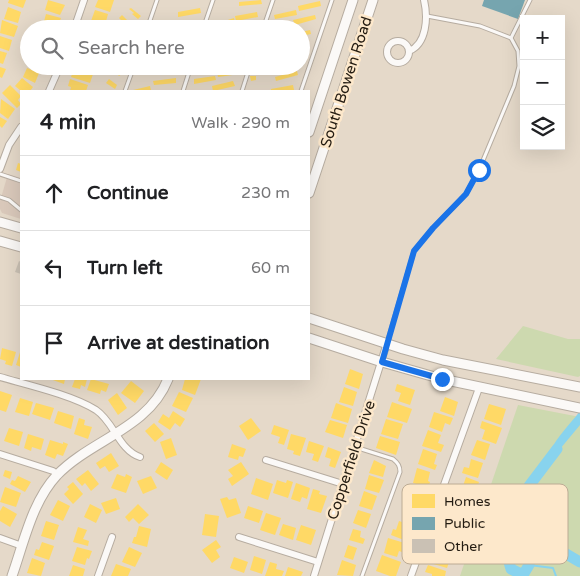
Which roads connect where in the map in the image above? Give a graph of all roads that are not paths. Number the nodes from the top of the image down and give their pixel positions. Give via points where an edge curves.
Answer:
1 (84, 0) edge
2 (157, 0) edge
3 (213, 0) edge
4 (273, 0) edge
5 (332, 0) edge
6 (353, 0) edge
7 (373, 0) edge
8 (424, 0) edge
9 (530, 0) edge
10 (426, 16) junction
11 (77, 20) edge
12 (150, 20) edge
13 (207, 20) edge
14 (266, 20) edge
15 (511, 38) junction
16 (409, 51) dead end
17 (310, 65) edge
18 (56, 75) edge
19 (131, 75) edge
20 (188, 75) edge
21 (247, 75) edge
22 (306, 75) edge
23 (49, 90) edge
24 (125, 90) edge
25 (183, 90) edge
26 (242, 90) edge
27 (301, 90) edge
28 (20, 129) edge
29 (310, 129) edge
30 (313, 168) edge
31 (0, 169) edge
32 (0, 174) edge
33 (20, 181) edge
34 (310, 187) edge
35 (0, 197) edge
36 (20, 209) edge
37 (0, 222) edge
38 (20, 227) edge
39 (0, 241) edge
40 (20, 248) edge
41 (310, 318) edge
42 (310, 338) edge
43 (387, 344) junction
44 (382, 362) junction
45 (0, 377) edge
46 (168, 380) edge
47 (578, 386) edge
48 (479, 388) junction
49 (580, 408) edge
50 (117, 434) junction
51 (355, 448) junction
52 (0, 454) edge
53 (140, 458) dead end
54 (266, 460) dead end
55 (58, 475) junction
56 (343, 484) junction
57 (444, 484) edge
58 (112, 537) dead end
59 (239, 537) dead end
60 (0, 538) edge
61 (22, 546) junction
62 (318, 562) junction
63 (415, 564) edge
64 (12, 576) edge
65 (98, 576) edge
66 (314, 576) edge
67 (362, 576) edge
68 (411, 576) edge

1 - 11 street
2 - 12 lane
3 - 13 lane
4 - 14 lane
5 - 17 lane
6 - 29 main road, South Bowen Road
7 - 30 main road, South Bowen Road
8 - 10 street
9 - 15 lane
10 - 15 lane via 480,26
10 - 16 street via 420,43
15 - 43 lane via 518,50 519,66 514,86 466,194 414,251
18 - 23 street
19 - 24 lane
20 - 25 lane
21 - 26 lane
22 - 27 lane
28 - 31 street via 9,145
30 - 34 main road, South Bowen Road
32 - 33 lane
35 - 36 lane
37 - 38 main road
39 - 40 main road
41 - 43 main road
42 - 44 main road
43 - 44 street, Copperfield Drive
43 - 47 main road via 443,360
44 - 48 main road
44 - 51 street, Copperfield Drive
45 - 50 street via 85,404 106,419
46 - 50 main road via 148,410
48 - 49 main road
48 - 57 street
50 - 53 street via 128,450
50 - 55 main road
51 - 56 street, Copperfield Drive
51 - 67 lane via 393,459 400,468
52 - 55 street
54 - 56 street
55 - 61 main road via 38,504
56 - 62 street, Copperfield Drive
58 - 65 street
59 - 62 street
60 - 61 street
61 - 64 main road
62 - 66 street, Copperfield Drive
63 - 68 street

